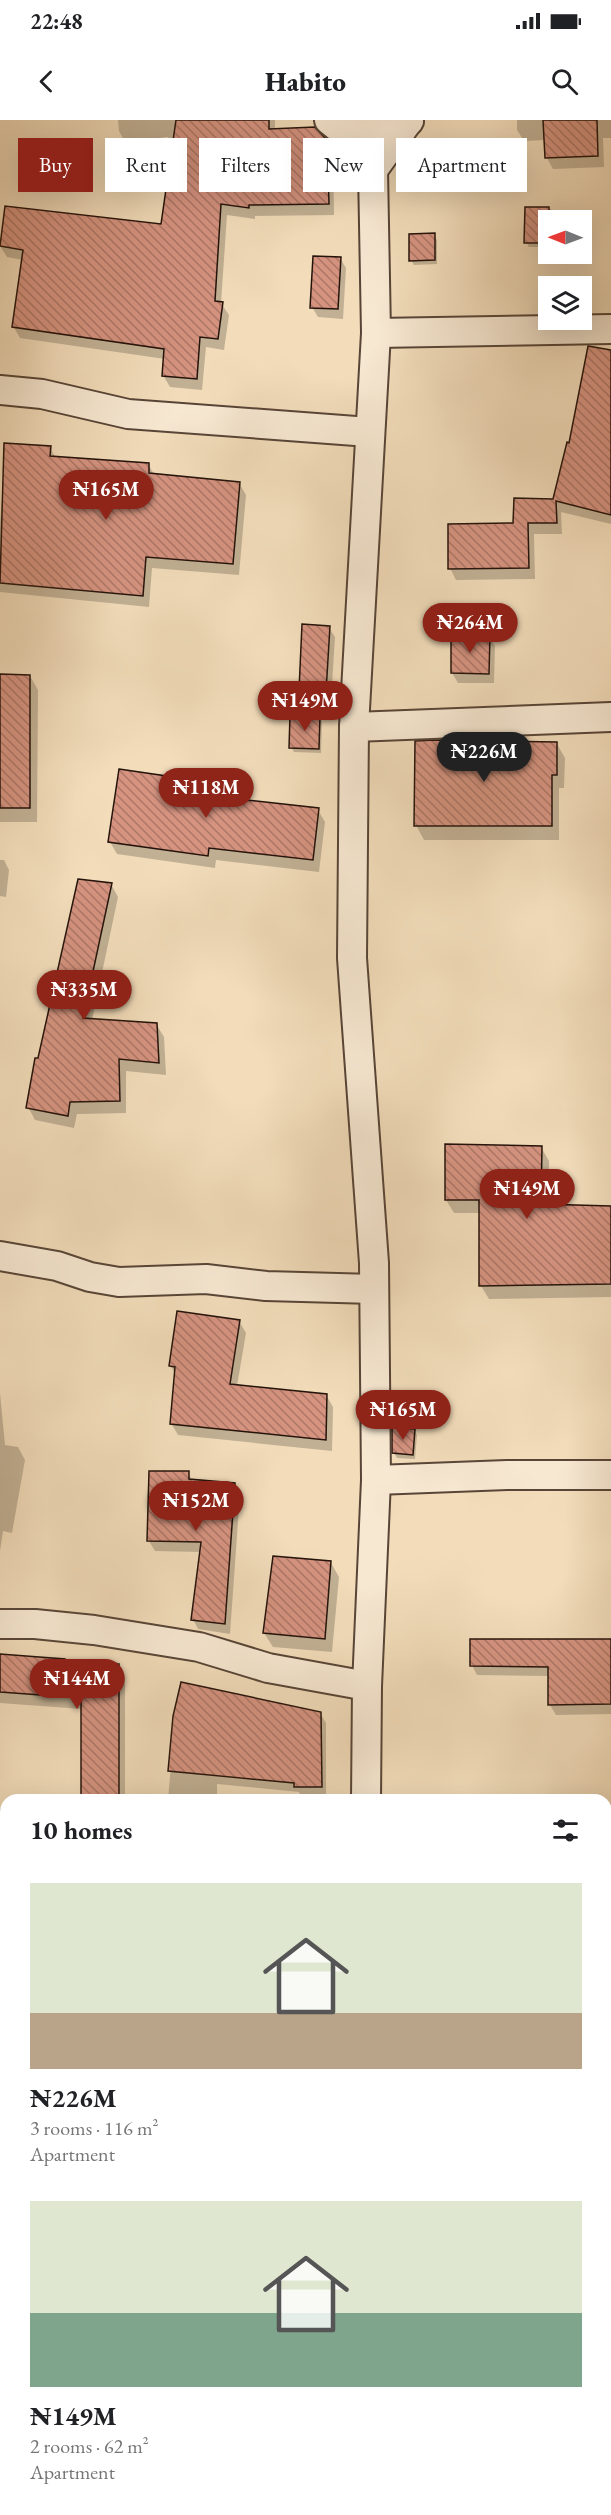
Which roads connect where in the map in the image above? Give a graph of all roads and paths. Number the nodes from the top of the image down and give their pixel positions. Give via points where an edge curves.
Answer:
1 (409, 121) edge
2 (337, 126) edge
3 (347, 138) edge
4 (384, 155) edge
5 (373, 192) edge
6 (611, 329) edge
7 (376, 333) junction
8 (0, 390) edge
9 (369, 432) junction
10 (611, 717) edge
11 (354, 727) junction
12 (0, 1256) edge
13 (374, 1289) junction
14 (611, 1475) edge
15 (376, 1480) junction
16 (0, 1624) edge
17 (367, 1686) junction
18 (366, 1794) edge

1 - 2 street
1 - 4 street
2 - 3 street
5 - 7 street
6 - 7 street
7 - 9 street
8 - 9 street via 42,394 128,414
9 - 11 street
10 - 11 street
11 - 13 street via 352,958
12 - 13 street via 119,1282 206,1279 266,1286
13 - 15 street
14 - 15 street
15 - 17 street
16 - 17 street via 94,1630 199,1647 268,1668
17 - 18 street

